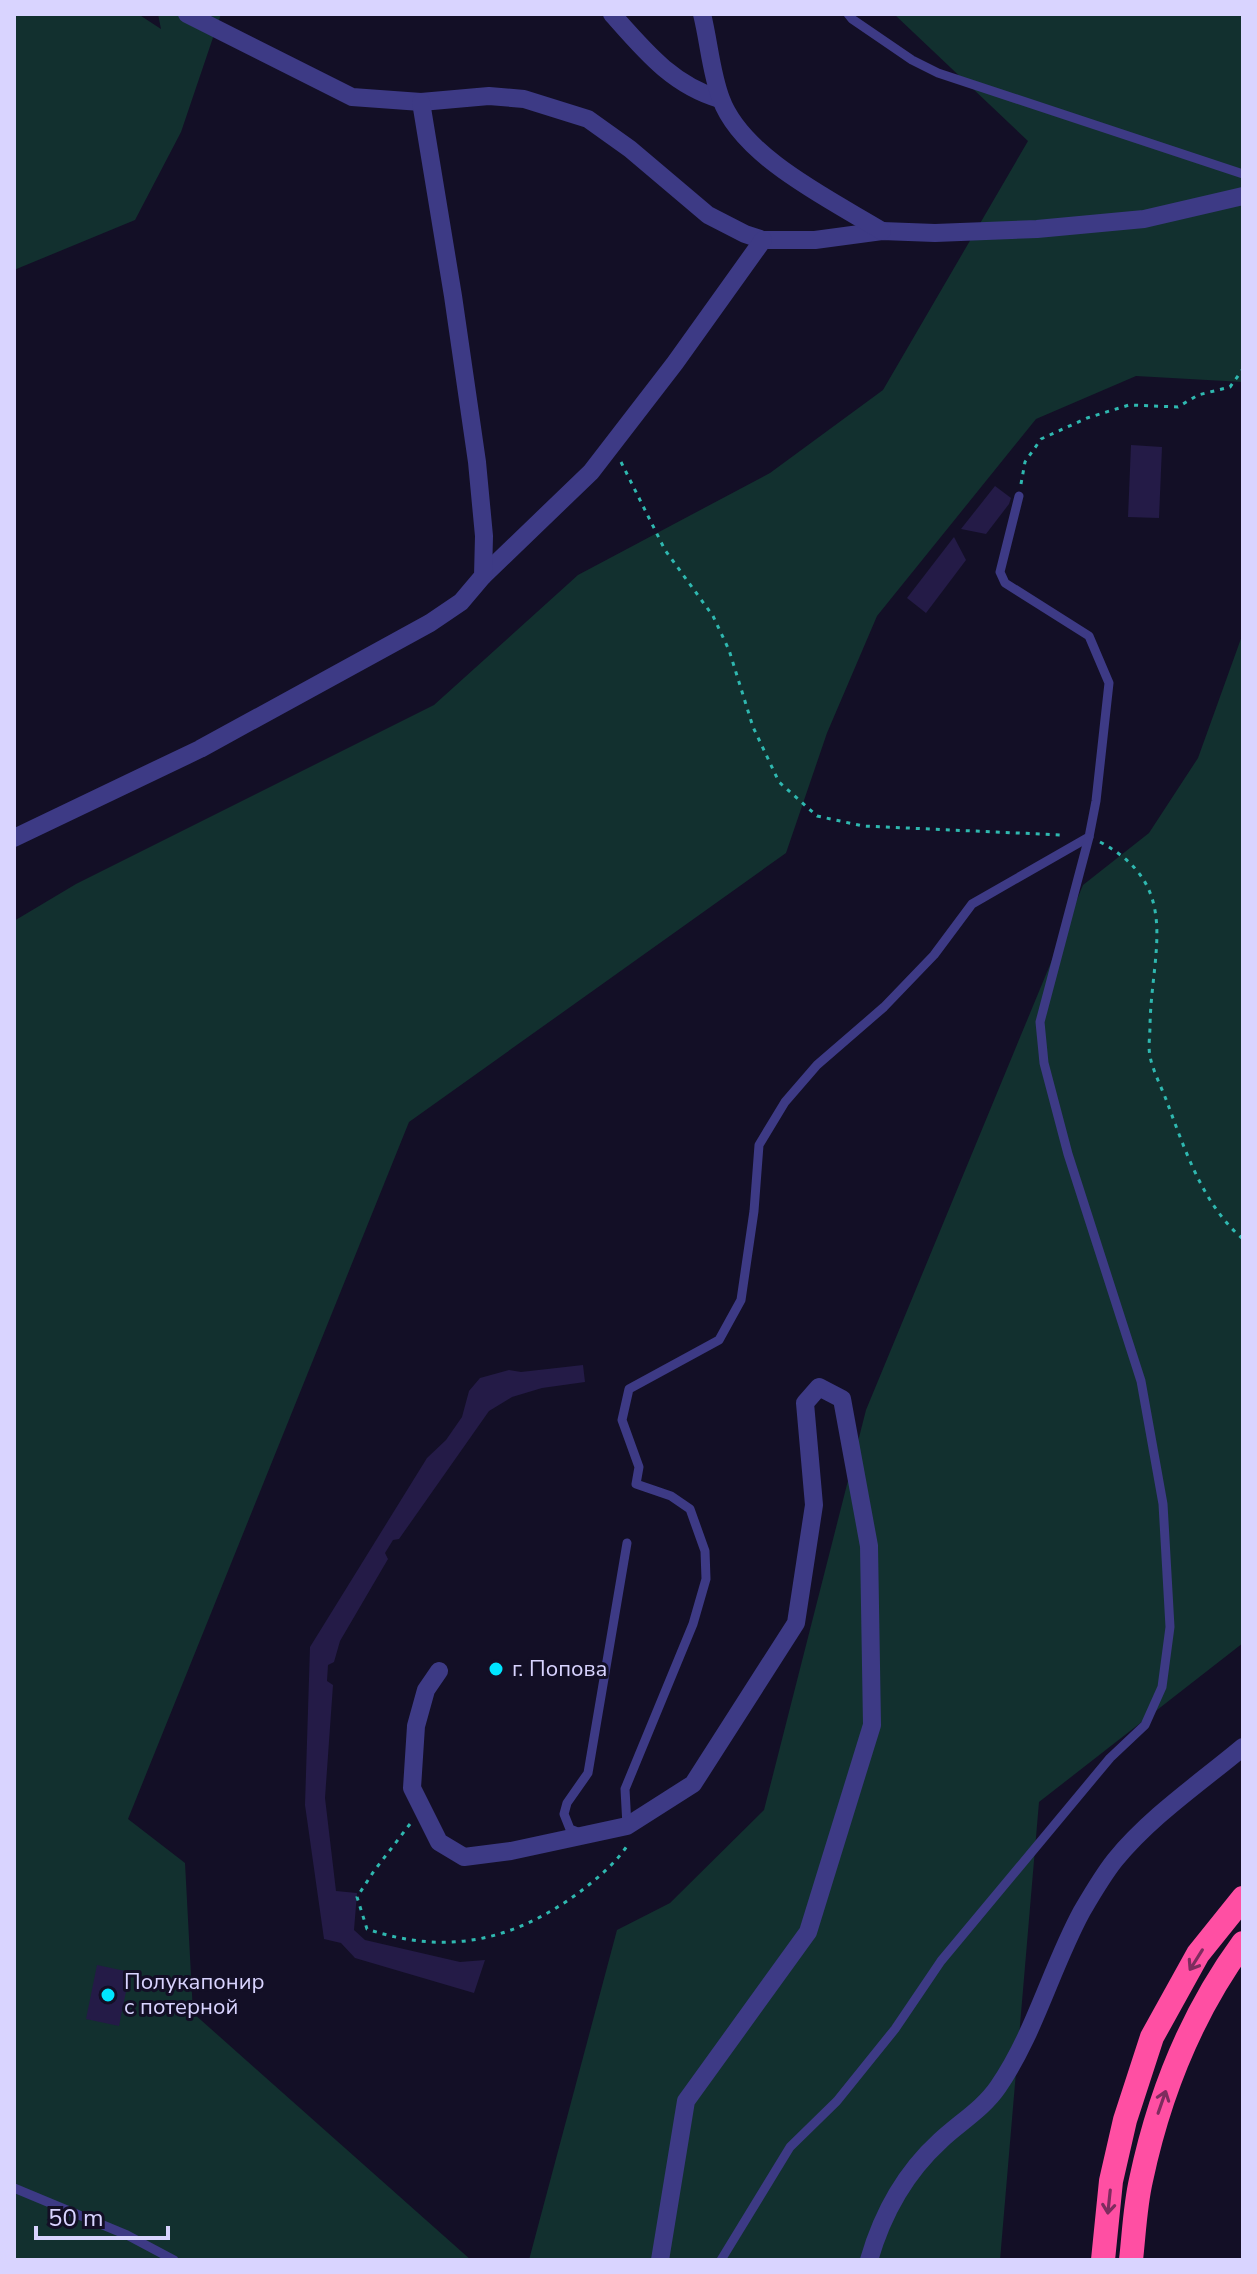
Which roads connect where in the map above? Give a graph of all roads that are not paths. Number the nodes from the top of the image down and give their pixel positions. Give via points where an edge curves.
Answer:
1 (187, 14) edge
2 (612, 14) edge
3 (702, 14) edge
4 (848, 14) edge
5 (720, 99) junction
6 (421, 102) junction
7 (1243, 174) edge
8 (1243, 196) edge
9 (882, 231) junction
10 (763, 240) junction
11 (1019, 496) road end
12 (483, 576) junction
13 (1089, 837) junction
14 (14, 838) edge
15 (627, 1543) dead end
16 (439, 1671) dead end
17 (1243, 1747) edge
18 (627, 1826) junction
19 (588, 1835) junction
20 (1243, 1898) edge
21 (1243, 1943) edge
22 (14, 2188) edge
23 (174, 2260) edge
24 (660, 2260) edge
25 (721, 2260) edge
26 (869, 2260) edge
27 (1103, 2260) edge
28 (1131, 2260) edge

1 - 6 street via 352,97
2 - 5 street via 674,77
3 - 5 street
4 - 7 lane via 938,73
5 - 9 street via 742,136 766,157
6 - 10 street via 489,96 524,99 588,119 708,215
6 - 12 street via 477,462
8 - 9 street via 1144,219 1037,229
9 - 10 street
10 - 12 street via 591,472
11 - 13 lane via 1000,572 1005,583 1089,636 1109,683
12 - 14 street via 461,602 430,623 200,749
13 - 18 lane via 972,904 934,955 785,1102 759,1145 741,1300 719,1340 629,1389 622,1420 639,1467 636,1484 690,1509 705,1551 706,1579 693,1624 625,1789
13 - 25 lane via 1040,1022 1044,1063 1068,1154 1141,1381 1163,1504 1170,1627 1162,1687 1145,1725 1110,1758 941,1961 837,2101 790,2147
15 - 19 lane via 588,1773 564,1814 570,1829
16 - 19 street via 426,1690 416,1726 412,1788 439,1842 464,1857
17 - 26 street via 1114,1860 1081,1913 1009,2070 898,2191
18 - 19 street
18 - 24 street via 693,1784 796,1623 814,1505 805,1403 819,1387 842,1399 869,1546 872,1725 808,1932 686,2101
20 -> 27 highway via 1198,1954 1152,2037 1111,2181
28 -> 21 highway via 1140,2183 1155,2120 1182,2046
22 - 23 lane

